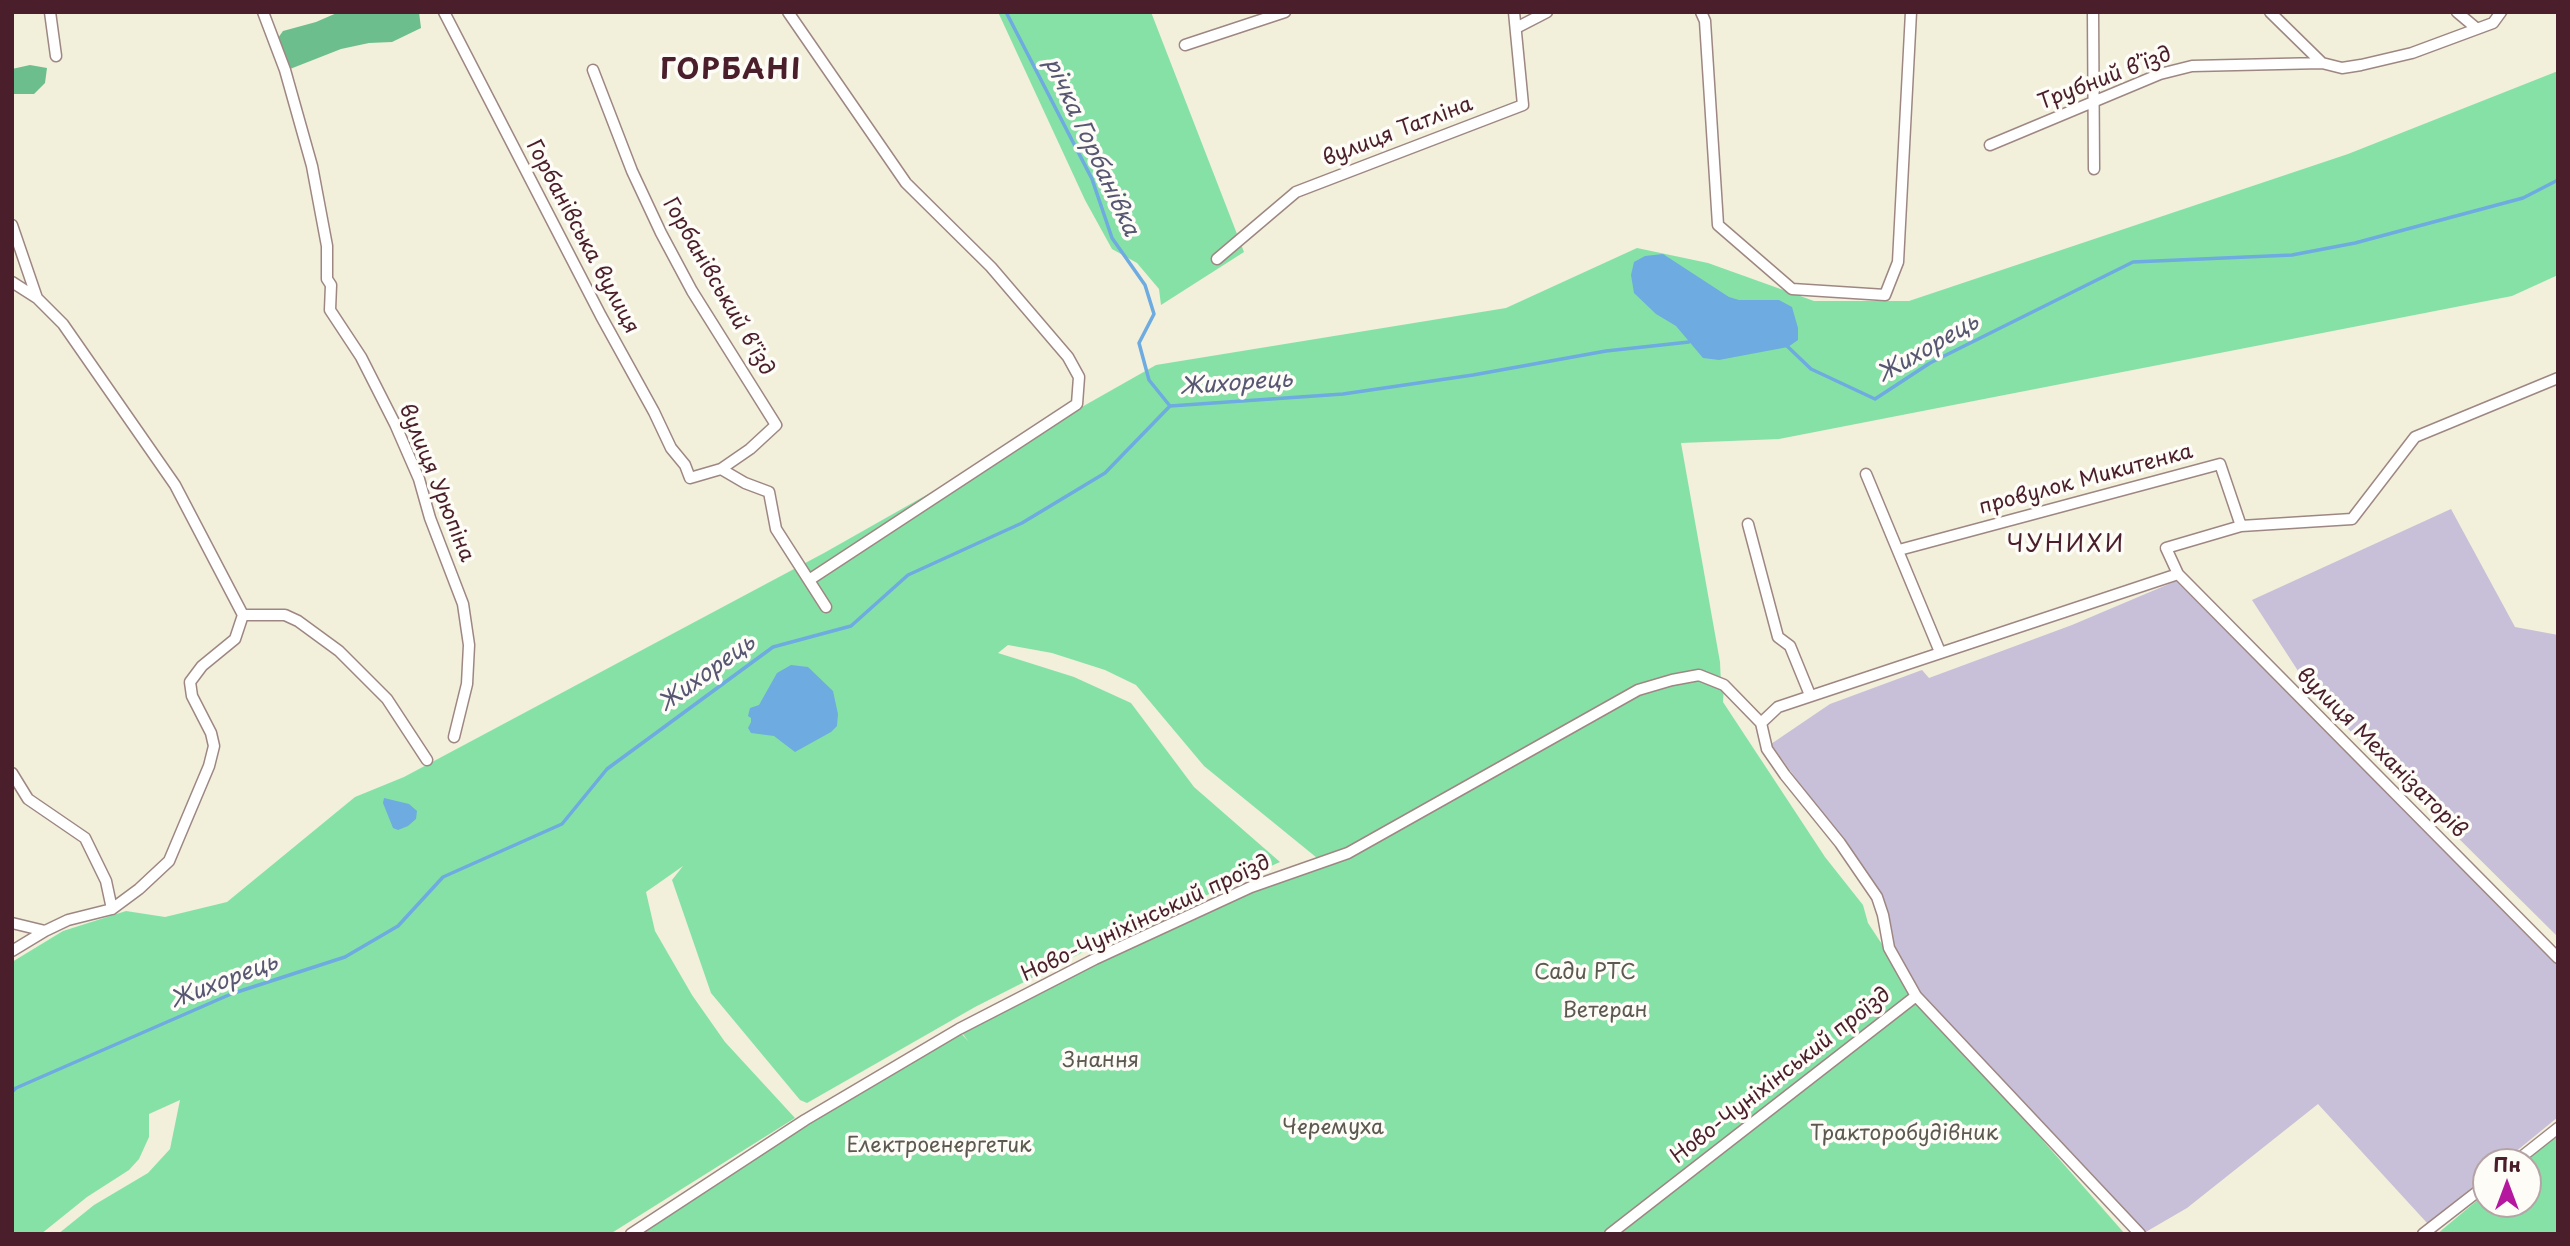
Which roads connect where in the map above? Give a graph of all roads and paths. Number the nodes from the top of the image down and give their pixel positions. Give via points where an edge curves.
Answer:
1 (50, 12) edge
2 (263, 12) edge
3 (444, 12) edge
4 (788, 12) edge
5 (1285, 12) edge
6 (1514, 12) edge
7 (1547, 12) edge
8 (1701, 12) edge
9 (1912, 12) edge
10 (2093, 12) edge
11 (2270, 12) edge
12 (2457, 12) edge
13 (2501, 12) edge
14 (1516, 28) junction
15 (2476, 28) junction
16 (1185, 45) dead end
17 (56, 56) dead end
18 (2322, 64) junction
19 (593, 70) dead end
20 (2093, 103) junction
21 (1990, 145) dead end
22 (2094, 169) dead end
23 (12, 225) edge
24 (1217, 259) dead end
25 (12, 282) edge
26 (37, 298) junction
27 (2558, 378) edge
28 (721, 468) junction
29 (1866, 474) dead end
30 (690, 478) joint
31 (1748, 524) dead end
32 (2241, 526) junction
33 (1899, 550) junction
34 (2178, 574) junction
35 (809, 580) junction
36 (826, 607) dead end
37 (243, 615) junction
38 (1940, 652) junction
39 (1810, 695) junction
40 (1761, 723) junction
41 (454, 737) dead end
42 (427, 760) dead end
43 (12, 773) edge
44 (112, 909) junction
45 (12, 923) edge
46 (44, 931) junction
47 (12, 951) edge
48 (2558, 958) edge
49 (1916, 996) junction
50 (2558, 1128) edge
51 (2533, 1148) edge
52 (2472, 1196) edge
53 (631, 1234) edge
54 (1611, 1234) edge
55 (2140, 1234) edge
56 (2423, 1234) edge

1 - 17 street
2 - 41 street, вулиця Урюпіна via 312,166 327,246 330,310 361,356 395,424 463,604 469,645 467,684
3 - 30 street, Горбанівська вулиця
4 - 35 street via 906,183 991,267 1068,357 1079,377 1077,404
5 - 16 street
6 - 14 street, вулиця Татліна
7 - 14 street
8 - 9 street via 1718,225 1792,289 1885,295 1898,262
10 - 20 street
11 - 18 street
12 - 15 street
13 - 15 street, Трубний в’їзд via 2493,23
14 - 24 street, вулиця Татліна via 1523,105 1296,192
15 - 18 street, Трубний в’їзд via 2412,53 2361,65
18 - 20 street, Трубний в’їзд via 2192,66 2160,74
19 - 28 street, Горбанівський в'їзд via 661,233 776,425
20 - 21 street, Трубний в’їзд
20 - 22 street
23 - 26 street
25 - 26 street
26 - 37 street via 63,324 176,485
27 - 32 street via 2415,437 2352,519
28 - 30 street, Горбанівський в'їзд
28 - 35 street via 769,492 776,528
29 - 33 street
31 - 39 street via 1778,637 1790,646
32 - 33 street, провулок Микитенка via 2220,464
32 - 34 street via 2166,548
33 - 38 street
34 - 38 street
34 - 48 street, вулиця Механізаторів
35 - 36 street
37 - 42 street via 285,615 339,651 387,699
37 - 44 street via 235,639 190,682 214,746 169,861
38 - 39 street
39 - 40 street via 1778,707
40 - 49 street via 1767,748 1785,775 1877,897 1889,948
40 - 53 street, Ново-Чуніхінський проїзд via 1724,685 1699,675 1638,690 1348,853 1251,887 959,1029 806,1120
43 - 44 street via 28,799 85,838 106,881
44 - 46 street
45 - 46 street
46 - 47 street
49 - 54 street, Ново-Чуніхінський проїзд
49 - 55 street, Ново-Чуніхінський проїзд
50 - 51 street
52 - 56 street

